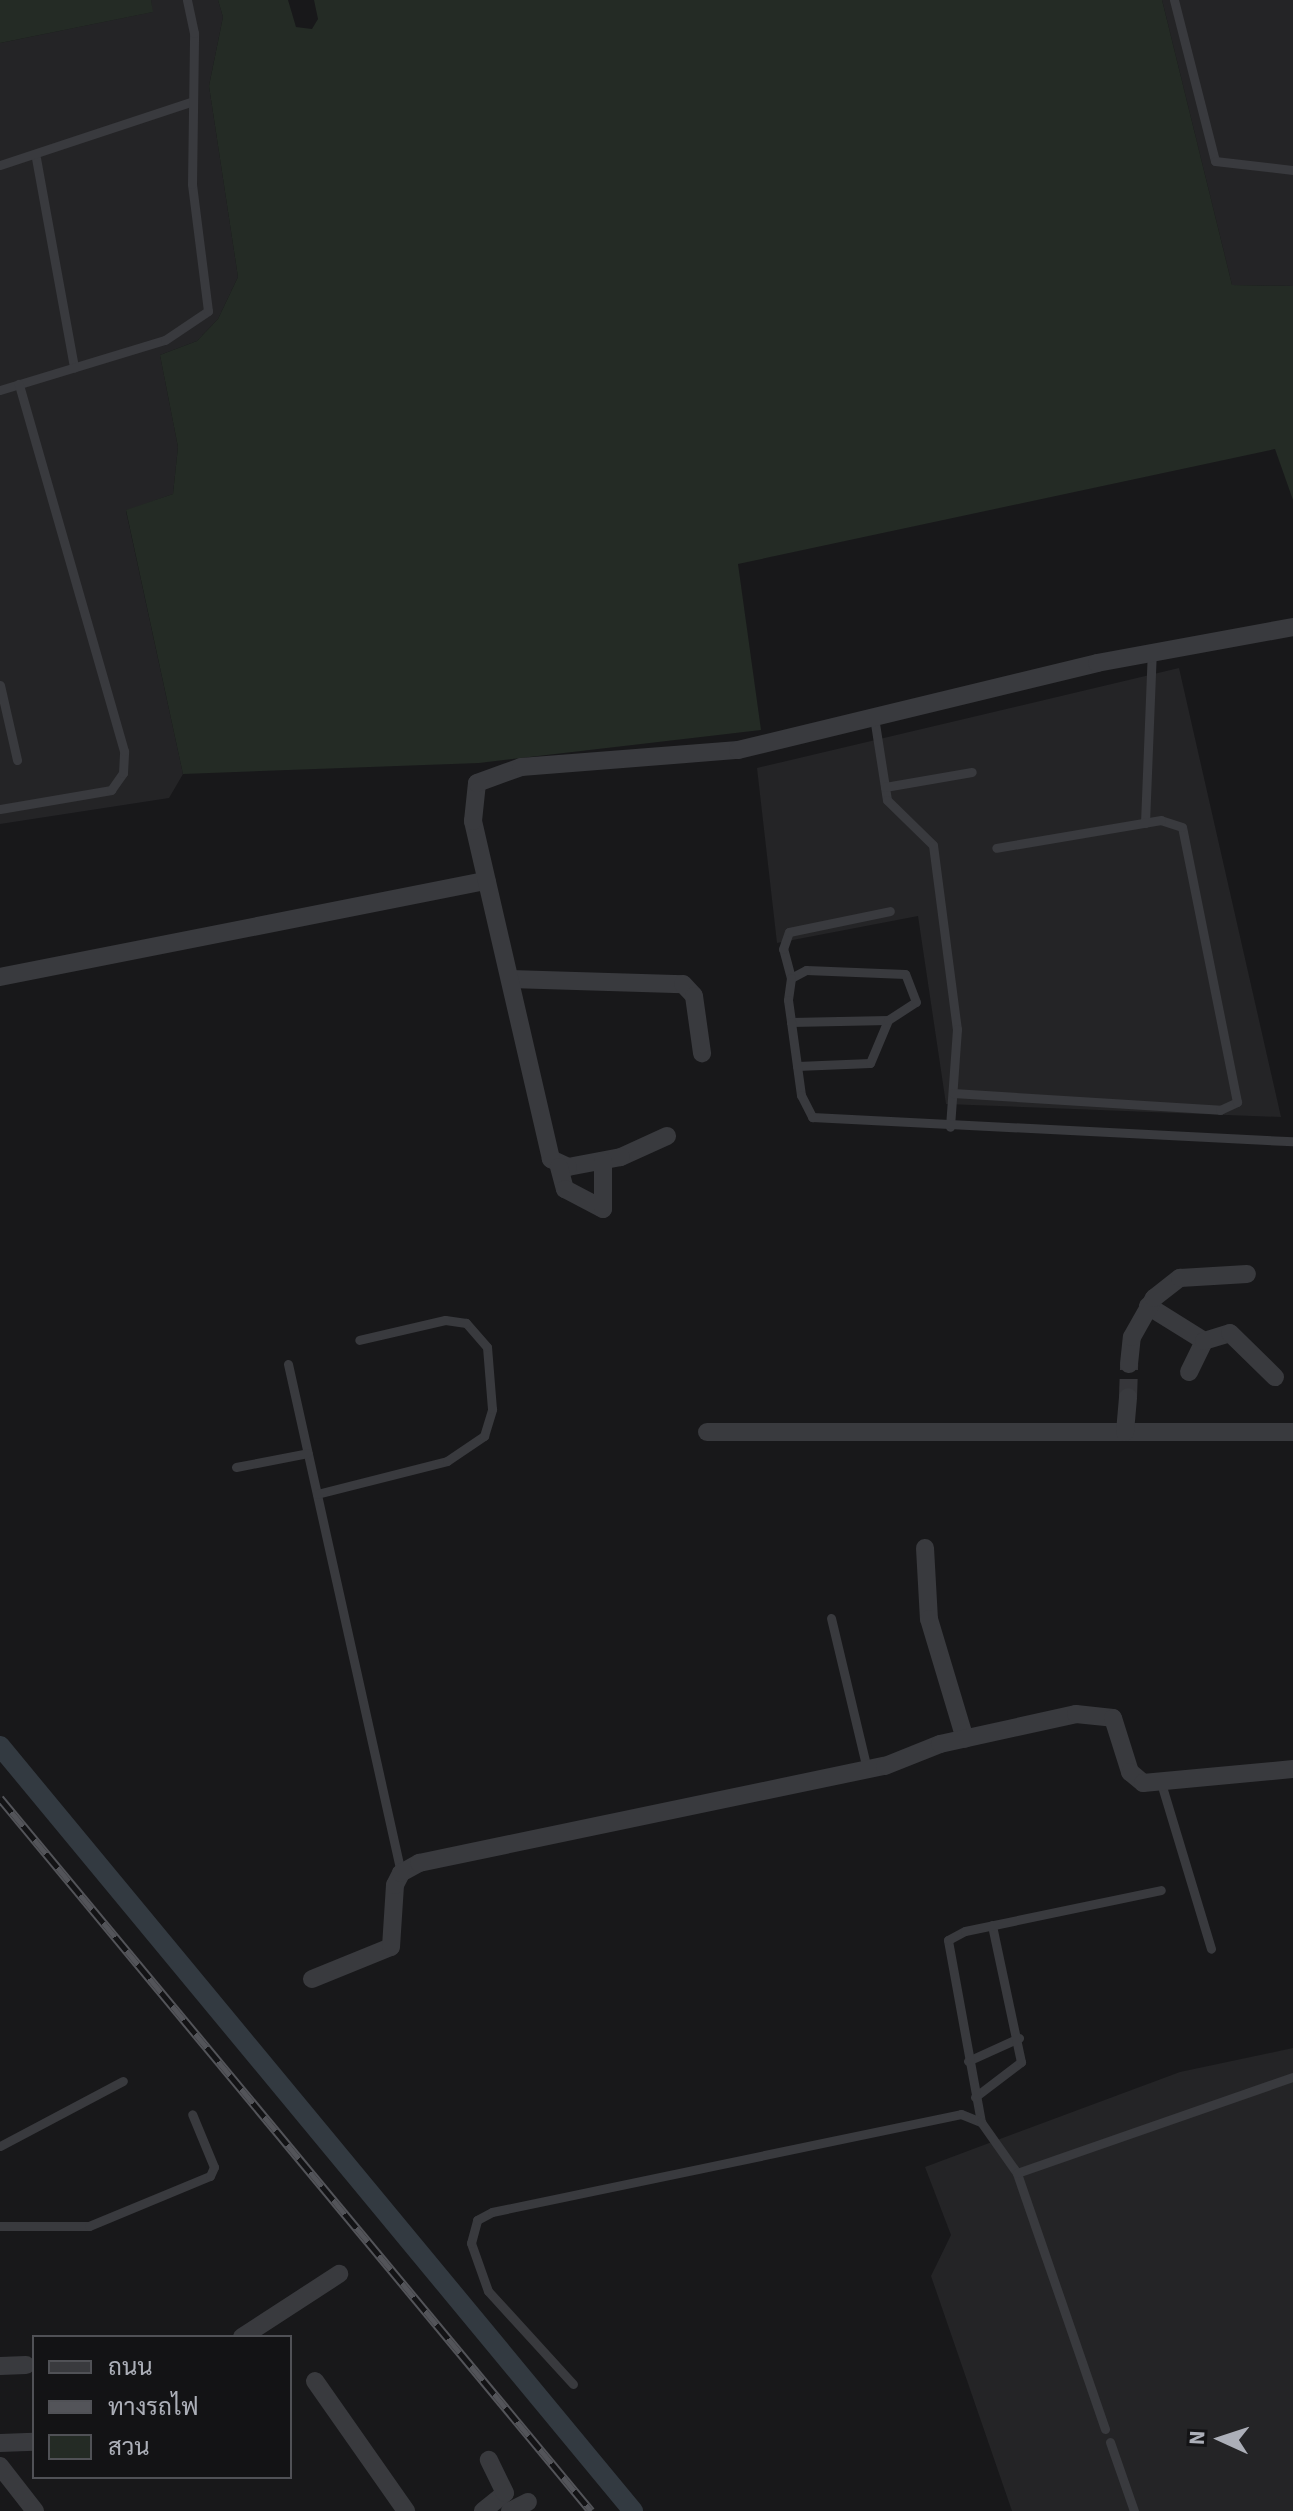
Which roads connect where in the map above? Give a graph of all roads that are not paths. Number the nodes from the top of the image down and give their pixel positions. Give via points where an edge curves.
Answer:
1 (187, 0) edge
2 (1174, 0) edge
3 (193, 101) junction
4 (36, 158) junction
5 (0, 165) edge
6 (1293, 170) edge
7 (74, 368) junction
8 (19, 384) junction
9 (0, 390) edge
10 (1293, 627) edge
11 (1152, 652) junction
12 (0, 685) edge
13 (874, 717) junction
14 (17, 760) dead end
15 (972, 772) dead end
16 (885, 787) junction
17 (0, 809) edge
18 (1145, 823) junction
19 (996, 848) dead end
20 (487, 881) junction
21 (890, 911) dead end
22 (0, 977) edge
23 (791, 978) junction
24 (510, 979) junction
25 (888, 1020) junction
26 (791, 1022) junction
27 (702, 1053) dead end
28 (797, 1066) junction
29 (953, 1093) junction
30 (950, 1127) junction
31 (667, 1136) dead end
32 (1293, 1141) edge
33 (603, 1161) junction
34 (559, 1167) junction
35 (1247, 1274) dead end
36 (1148, 1306) junction
37 (359, 1340) dead end
38 (1204, 1341) junction
39 (288, 1364) dead end
40 (1129, 1364) tunnel mouth
41 (1189, 1372) dead end
42 (1275, 1377) dead end
43 (1128, 1397) tunnel mouth
44 (707, 1432) dead end
45 (1125, 1432) junction
46 (1293, 1432) edge
47 (308, 1453) junction
48 (236, 1467) dead end
49 (317, 1494) junction
50 (925, 1548) dead end
51 (831, 1618) dead end
52 (965, 1739) junction
53 (867, 1769) junction
54 (1293, 1769) edge
55 (1161, 1783) junction
56 (401, 1873) junction
57 (1161, 1890) dead end
58 (992, 1925) junction
59 (1211, 1949) dead end
60 (312, 1979) dead end
61 (1019, 2038) junction
62 (968, 2061) junction
63 (1293, 2077) edge
64 (123, 2081) dead end
65 (975, 2097) junction
66 (192, 2114) dead end
67 (981, 2122) junction
68 (0, 2146) edge
69 (1017, 2173) junction
70 (0, 2226) edge
71 (339, 2274) dead end
72 (245, 2335) edge
73 (26, 2365) dead end
74 (0, 2366) edge
75 (315, 2381) dead end
76 (573, 2384) dead end
77 (1105, 2429) dead end
78 (32, 2442) edge
79 (1110, 2442) dead end
80 (0, 2443) edge
81 (489, 2460) dead end
82 (0, 2466) edge
83 (528, 2502) dead end
84 (35, 2511) edge
85 (406, 2511) edge
86 (483, 2511) edge
87 (510, 2511) edge
88 (1134, 2511) edge

1 - 3 lane
2 - 6 lane via 1215,161
3 - 4 lane
3 - 7 lane via 192,184 208,311 185,332
4 - 5 lane
4 - 7 lane
7 - 8 lane
8 - 9 lane
8 - 17 lane via 124,751 123,773 111,790
10 - 11 street
11 - 13 street
11 - 18 lane
12 - 14 lane
13 - 16 lane
13 - 20 street via 738,750 487,776 477,783 472,805
15 - 16 lane
16 - 29 lane via 891,807 933,845 954,996
18 - 19 lane
18 - 29 lane via 1173,820 1189,841 1236,1090 1232,1109
20 - 22 street
20 - 24 street
21 - 23 lane via 789,932 783,949
23 - 25 lane via 806,970 905,974 916,1002
23 - 26 lane
24 - 27 street via 683,984 694,996
24 - 34 street via 539,1122
25 - 26 lane
25 - 28 lane via 870,1063
26 - 28 lane
28 - 30 lane via 812,1117
29 - 30 lane
30 - 32 lane
31 - 33 street via 646,1150
33 - 34 street
33 - 34 street via 603,1209 565,1189
35 - 36 street via 1180,1278
36 - 38 street
36 - 40 street via 1132,1337
37 - 49 lane via 445,1320 466,1323 487,1347 492,1409 484,1436 447,1461
38 - 41 street
38 - 42 street via 1219,1332 1242,1338
39 - 47 lane
43 - 45 street
44 - 45 street
45 - 46 street
47 - 48 lane
47 - 49 lane
49 - 56 lane
50 - 52 street via 929,1619
51 - 53 lane
52 - 53 street
52 - 55 street via 1108,1713 1130,1772
53 - 56 street
54 - 55 street
55 - 59 lane
56 - 60 street via 391,1947
57 - 58 lane
58 - 61 lane
58 - 62 lane via 954,1935 945,1947
61 - 62 lane
61 - 65 lane via 1018,2068
62 - 65 lane
63 - 69 lane
64 - 68 lane
65 - 67 lane
66 - 70 lane via 210,2176 89,2226
67 - 69 lane
67 - 76 lane via 961,2114 477,2220 471,2243 488,2291
69 - 77 lane
71 - 72 street
73 - 74 street
75 - 85 street
78 - 80 street
79 - 88 lane
81 - 86 street via 505,2497
82 - 84 street
83 - 87 street

